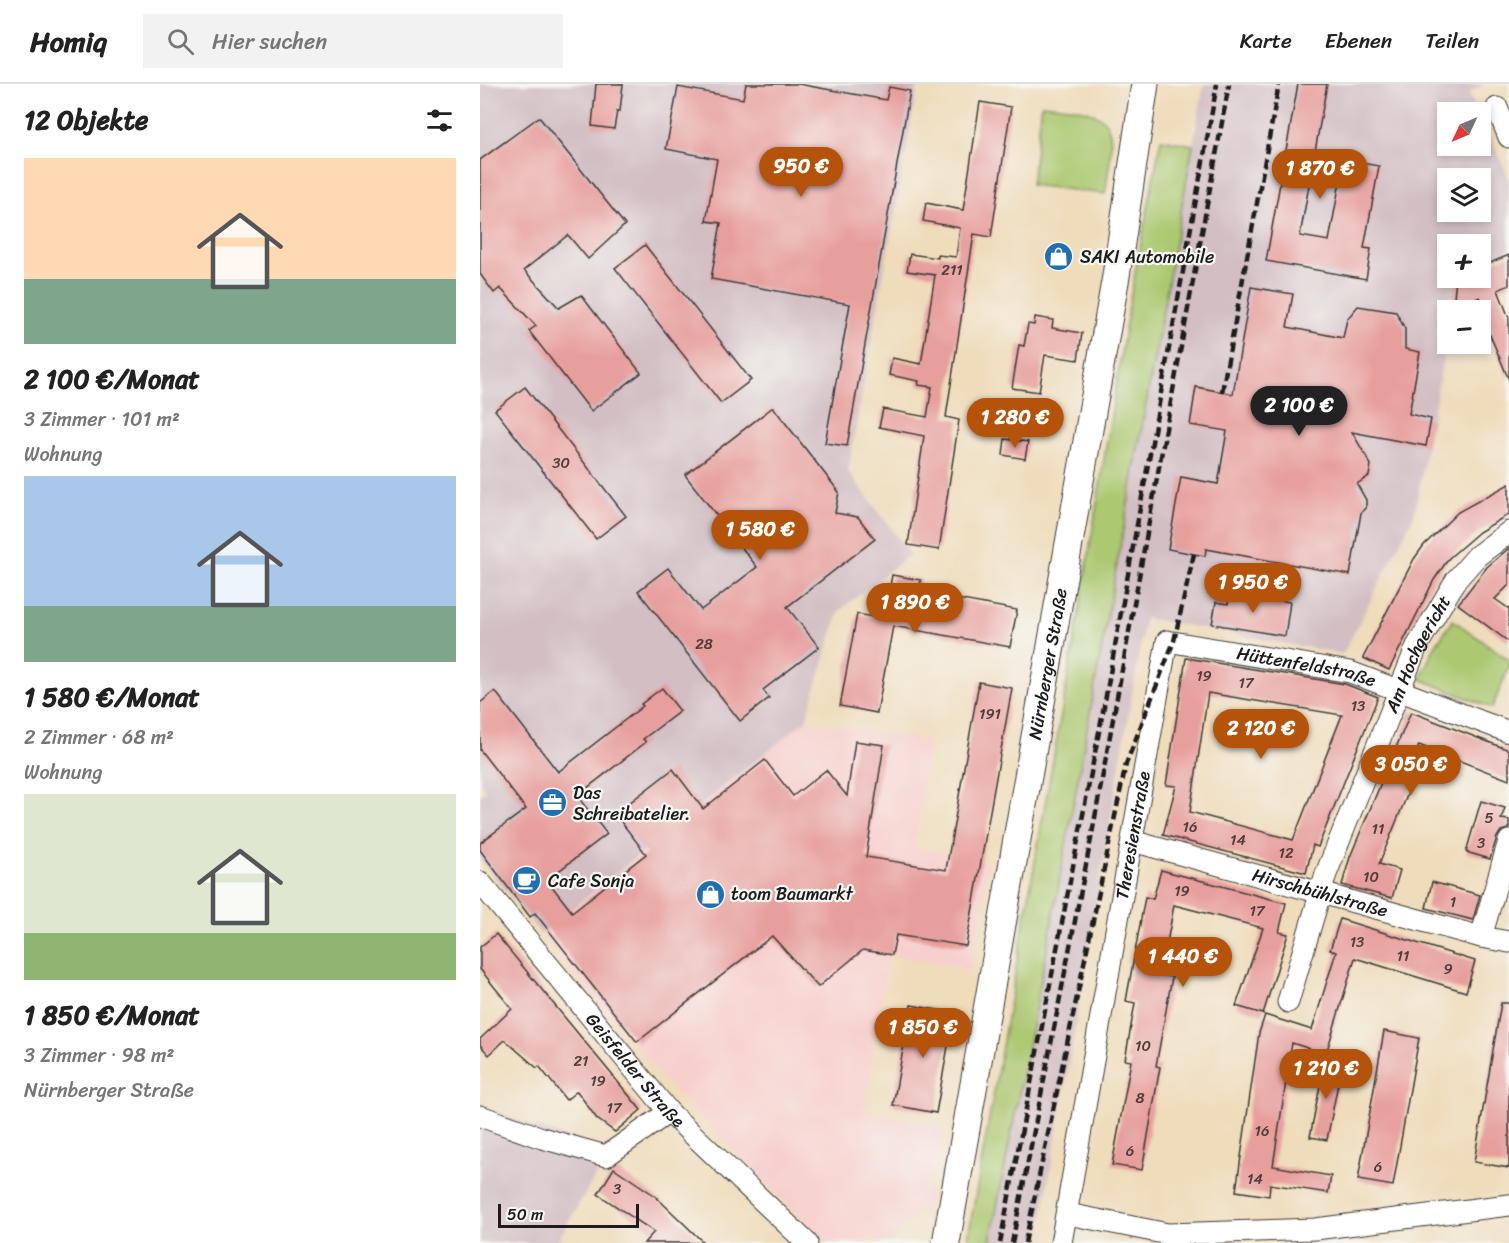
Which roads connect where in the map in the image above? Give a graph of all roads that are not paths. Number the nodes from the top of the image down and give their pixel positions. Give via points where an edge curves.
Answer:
1 (1145, 84) edge
2 (1497, 108) dead end
3 (1509, 137) edge
4 (1509, 532) edge
5 (1167, 641) joint
6 (1400, 690) junction
7 (1509, 732) edge
8 (1132, 841) junction
9 (1509, 841) edge
10 (480, 882) edge
11 (1321, 891) junction
12 (1481, 937) junction
13 (1509, 942) edge
14 (1288, 1002) dead end
15 (669, 1112) junction
16 (480, 1116) edge
17 (1509, 1205) edge
18 (1068, 1214) junction
19 (807, 1243) edge
20 (946, 1243) edge
21 (1061, 1243) edge

1 - 20 street, Nürnberger Straße via 1116,276
2 - 3 street
4 - 6 street, Am Hochgericht via 1477,556 1456,580 1417,646
5 - 6 street, Hüttenfeldstraße via 1350,672
5 - 8 street, Theresienstraße
6 - 7 street, Hüttenfeldstraße
6 - 11 street, Am Hochgericht
8 - 11 street, Hirschbühlstraße
8 - 18 street, Theresienstraße
9 - 12 street
10 - 15 street, Geisfelder Straße
11 - 12 street, Hirschbühlstraße
11 - 14 street, Am Hochgericht
12 - 13 street, Hirschbühlstraße
15 - 16 street via 606,1156
15 - 19 street, Geisfelder Straße
17 - 18 street via 1316,1229 1168,1234
18 - 21 street, Theresienstraße

